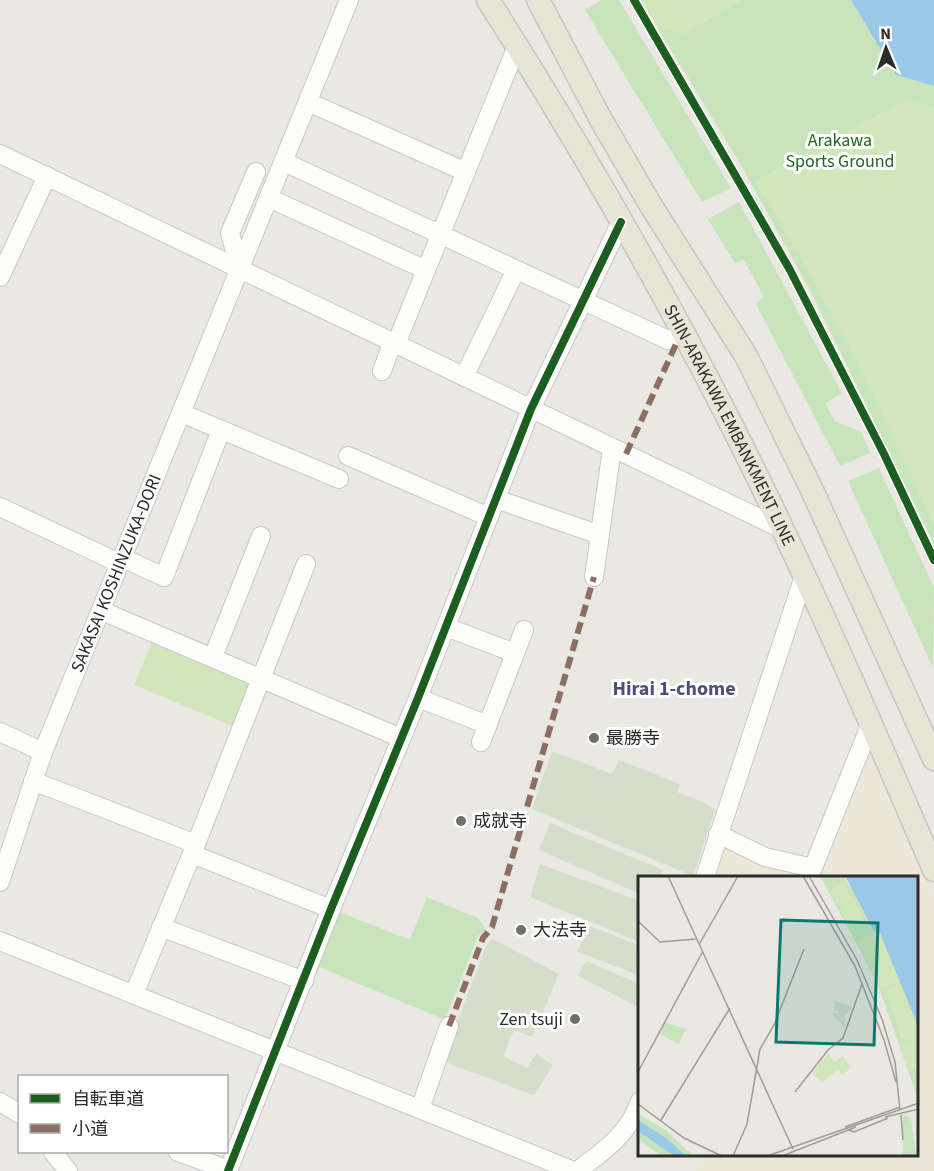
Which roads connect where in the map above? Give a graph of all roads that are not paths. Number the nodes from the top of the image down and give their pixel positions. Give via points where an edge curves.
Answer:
1 (349, 0) edge
2 (488, 0) edge
3 (538, 0) edge
4 (517, 46) junction
5 (308, 102) junction
6 (0, 154) edge
7 (284, 162) junction
8 (256, 172) dead end
9 (466, 172) junction
10 (47, 176) junction
11 (269, 198) junction
12 (621, 222) junction
13 (440, 235) junction
14 (239, 267) junction
15 (426, 270) junction
16 (516, 270) junction
17 (0, 277) edge
18 (582, 300) junction
19 (685, 335) junction
20 (396, 344) junction
21 (382, 370) dead end
22 (464, 377) junction
23 (531, 409) junction
24 (181, 413) junction
25 (221, 430) junction
26 (612, 448) junction
27 (348, 456) dead end
28 (339, 479) dead end
29 (496, 499) junction
30 (0, 507) edge
31 (489, 517) junction
32 (783, 530) junction
33 (600, 535) junction
34 (261, 536) dead end
35 (122, 561) junction
36 (306, 564) dead end
37 (804, 576) junction
38 (594, 577) dead end
39 (102, 611) junction
40 (446, 627) junction
41 (524, 630) dead end
42 (515, 653) junction
43 (213, 657) junction
44 (261, 677) junction
45 (418, 698) junction
46 (871, 723) junction
47 (488, 725) junction
48 (0, 732) edge
49 (400, 738) junction
50 (481, 742) dead end
51 (43, 752) junction
52 (934, 759) edge
53 (33, 780) junction
54 (718, 834) junction
55 (194, 849) junction
56 (934, 870) edge
57 (705, 876) edge
58 (0, 879) edge
59 (332, 909) junction
60 (161, 927) junction
61 (0, 941) edge
62 (303, 981) junction
63 (134, 994) junction
64 (449, 1026) dead end
65 (276, 1051) junction
66 (0, 1102) edge
67 (638, 1105) edge
68 (420, 1109) junction
69 (18, 1113) edge
70 (54, 1153) edge
71 (181, 1153) edge
72 (229, 1170) edge
73 (68, 1171) edge
74 (576, 1171) edge

1 - 5 street, SAKASAI KOSHINZUKA-DORI
2 - 4 main road, SHIN-ARAKAWA EMBANKMENT LINE
3 - 52 main road via 644,195 746,356 812,490
4 - 9 street
4 - 12 main road, SHIN-ARAKAWA EMBANKMENT LINE
5 - 7 street, SAKASAI KOSHINZUKA-DORI
5 - 9 street
6 - 10 street
7 - 11 street, SAKASAI KOSHINZUKA-DORI
7 - 13 street
8 - 14 street via 230,233
9 - 13 street
10 - 14 street
10 - 17 street
11 - 14 street, SAKASAI KOSHINZUKA-DORI
11 - 15 street
12 - 18 street
12 - 19 main road, SHIN-ARAKAWA EMBANKMENT LINE
13 - 15 street
13 - 16 street
14 - 20 street
14 - 24 street, SAKASAI KOSHINZUKA-DORI
15 - 20 street
16 - 18 street
16 - 22 street
18 - 19 street via 668,340
18 - 23 street
19 - 32 main road, SHIN-ARAKAWA EMBANKMENT LINE
20 - 21 street
20 - 22 street
22 - 23 street
23 - 26 street
23 - 29 street
24 - 25 street
24 - 35 street, SAKASAI KOSHINZUKA-DORI
25 - 28 street
25 - 35 street via 164,577
26 - 32 street
26 - 33 street
27 - 31 street
29 - 31 street
29 - 33 street
30 - 35 street
31 - 40 street
32 - 37 main road, SHIN-ARAKAWA EMBANKMENT LINE
33 - 38 street
34 - 43 street
35 - 39 street, SAKASAI KOSHINZUKA-DORI
36 - 44 street
37 - 46 main road, SHIN-ARAKAWA EMBANKMENT LINE
37 - 54 street
39 - 43 street
39 - 51 street, SAKASAI KOSHINZUKA-DORI
40 - 42 street
40 - 45 street
41 - 42 street
42 - 47 street
43 - 44 street
44 - 49 street
44 - 55 street
45 - 47 street
45 - 49 street
46 - 54 street via 813,868 765,857
46 - 56 main road, SHIN-ARAKAWA EMBANKMENT LINE
47 - 50 street
48 - 51 street
49 - 59 street
51 - 53 street, SAKASAI KOSHINZUKA-DORI
53 - 55 street
53 - 58 street, SAKASAI KOSHINZUKA-DORI
54 - 57 street
55 - 59 street
55 - 60 street
59 - 62 street
60 - 62 street
60 - 63 street
61 - 63 street
62 - 65 street
63 - 65 street
64 - 68 street
65 - 68 street
65 - 72 street
66 - 69 street
67 - 74 street via 627,1130
68 - 74 street
70 - 73 street
71 - 72 street

